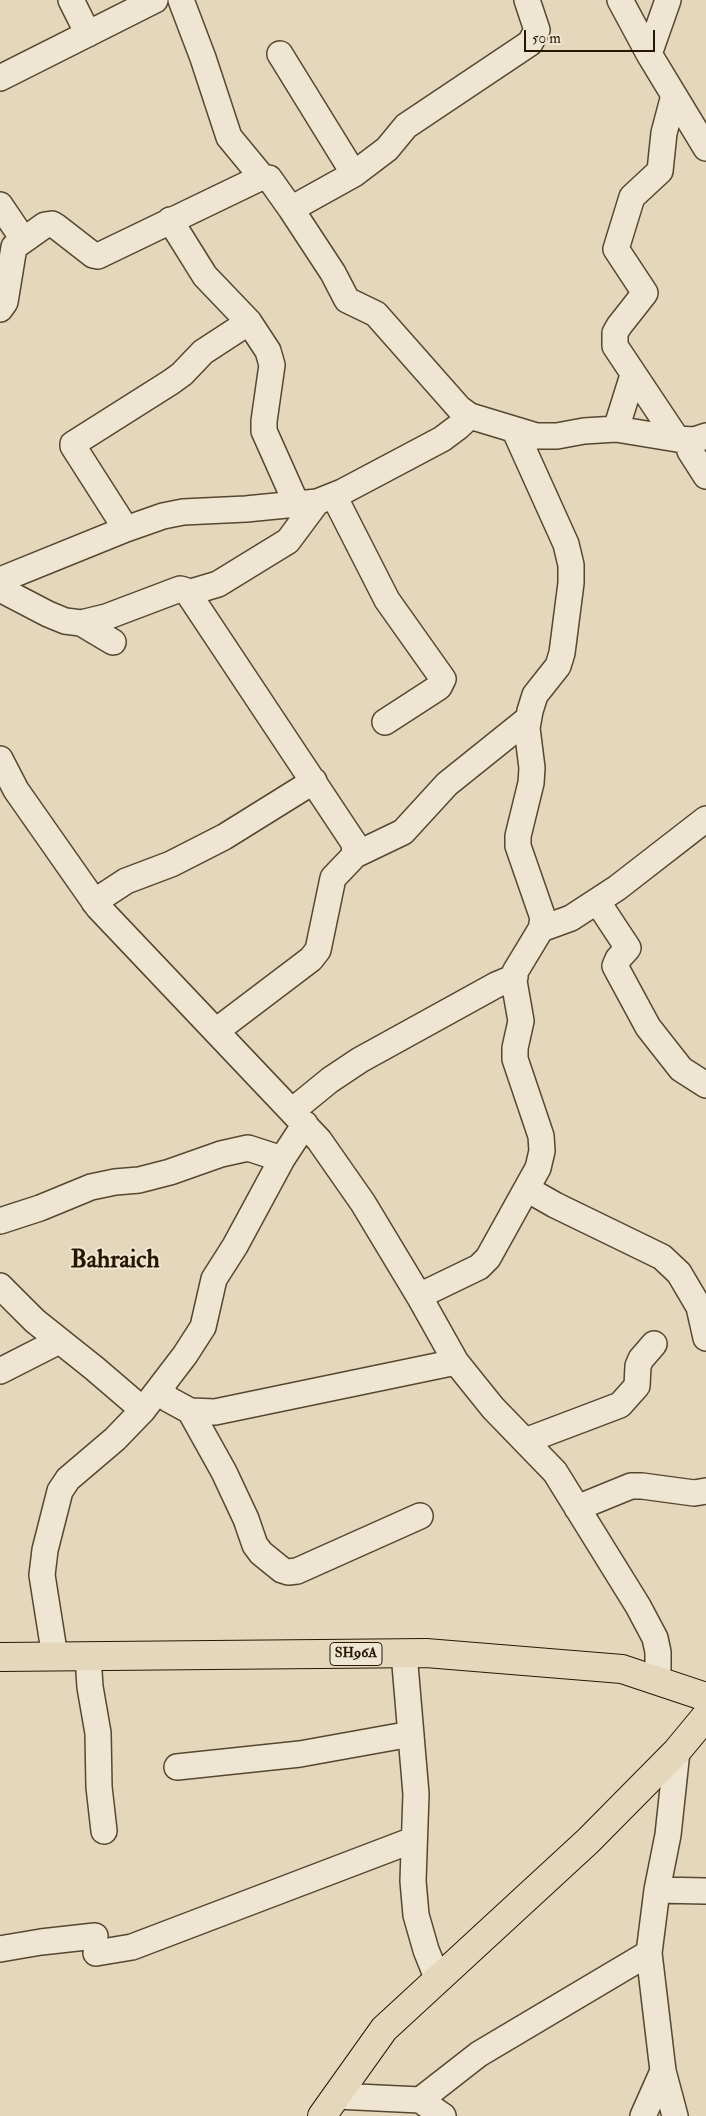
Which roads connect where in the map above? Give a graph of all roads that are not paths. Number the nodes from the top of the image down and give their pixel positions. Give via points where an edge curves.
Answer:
1 (71, 0) edge
2 (155, 0) edge
3 (181, 0) edge
4 (527, 0) edge
5 (620, 0) edge
6 (668, 0) edge
7 (88, 34) junction
8 (280, 54) dead end
9 (649, 54) junction
10 (0, 78) edge
11 (674, 94) junction
12 (706, 148) edge
13 (354, 174) junction
14 (262, 177) junction
15 (0, 205) edge
16 (291, 209) junction
17 (170, 220) junction
18 (23, 239) junction
19 (0, 309) edge
20 (249, 322) junction
21 (633, 374) junction
22 (470, 416) junction
23 (616, 429) junction
24 (516, 431) junction
25 (690, 438) edge
26 (706, 476) edge
27 (316, 501) junction
28 (126, 529) junction
29 (0, 580) edge
30 (0, 589) edge
31 (188, 594) junction
32 (80, 623) junction
33 (113, 642) dead end
34 (528, 719) junction
35 (386, 722) dead end
36 (0, 759) edge
37 (314, 782) junction
38 (706, 819) edge
39 (355, 855) junction
40 (597, 901) junction
41 (94, 902) junction
42 (541, 929) junction
43 (515, 977) junction
44 (216, 1031) junction
45 (706, 1085) edge
46 (298, 1118) junction
47 (272, 1155) junction
48 (527, 1189) junction
49 (0, 1221) edge
50 (0, 1286) edge
51 (419, 1296) junction
52 (706, 1338) edge
53 (59, 1341) junction
54 (654, 1344) dead end
55 (456, 1362) junction
56 (0, 1372) edge
57 (160, 1388) junction
58 (143, 1410) junction
59 (190, 1411) junction
60 (525, 1441) junction
61 (706, 1491) edge
62 (577, 1508) junction
63 (420, 1516) dead end
64 (404, 1653) junction
65 (88, 1656) junction
66 (0, 1657) edge
67 (55, 1657) junction
68 (658, 1681) junction
69 (706, 1697) edge
70 (706, 1716) edge
71 (411, 1734) junction
72 (677, 1751) junction
73 (177, 1767) dead end
74 (104, 1832) dead end
75 (413, 1840) junction
76 (657, 1890) junction
77 (706, 1891) edge
78 (0, 1949) edge
79 (649, 1953) junction
80 (438, 1980) junction
81 (663, 2071) junction
82 (420, 2100) junction
83 (329, 2106) edge
84 (443, 2116) edge
85 (642, 2116) edge
86 (675, 2116) edge

1 - 7 street
2 - 7 street
3 - 14 street via 229,136
4 - 13 street via 537,30 530,43 406,126 387,149
5 - 9 street
6 - 9 street
7 - 10 street
8 - 13 street
9 - 11 street
11 - 12 street
11 - 21 street via 664,132 660,171 632,197 616,250 645,293 616,333 615,346
13 - 16 street
14 - 16 street via 269,178
14 - 17 street
15 - 18 street
16 - 22 street via 347,300 376,314 459,408
17 - 18 street via 98,256 52,224
17 - 20 street via 205,276
18 - 19 street via 14,247 5,302
20 - 27 street via 268,351 272,365 264,431
20 - 28 street via 203,352 171,382 73,444
21 - 23 street
21 - 25 street
22 - 24 street
22 - 27 street via 442,439
23 - 24 street via 557,436 536,436
23 - 25 street
24 - 34 street via 566,544 571,564 562,653 558,666 535,694
25 - 26 street via 690,451
27 - 28 street via 183,512
27 - 31 street via 288,541 218,584
27 - 35 street via 443,679 439,687
28 - 29 street
30 - 32 street via 48,614
31 - 32 street via 180,589 106,617
31 - 37 street
32 - 33 street
34 - 39 street via 447,784 402,832
34 - 42 street via 531,783 519,828 518,846 540,906
36 - 41 street via 16,790
37 - 39 street via 354,843
37 - 41 street via 224,837 171,864 126,881
38 - 40 street
39 - 44 street via 333,878 322,940 311,959
40 - 42 street via 562,922
40 - 45 street via 628,948 615,966 648,1027 681,1068
41 - 44 street
42 - 43 street via 518,964
43 - 46 street via 360,1060 330,1080
43 - 48 street via 521,1021 515,1059 542,1151 538,1168
44 - 46 street
46 - 47 street
46 - 51 street via 320,1140 363,1203
47 - 49 street via 248,1148 221,1154 139,1180 91,1187
47 - 57 street via 235,1246 214,1280 203,1327
48 - 51 street via 488,1258 479,1267
48 - 52 street via 662,1256 679,1273 699,1307
50 - 53 street
51 - 55 street
53 - 56 street
53 - 58 street
54 - 60 street via 641,1358 637,1386 620,1405
55 - 59 street via 215,1412
55 - 60 street
57 - 58 street
57 - 59 street via 168,1399
58 - 67 street via 68,1479 60,1491 42,1575
59 - 63 street via 224,1472 255,1545 282,1570 297,1571
60 - 62 street via 555,1472
61 - 62 street via 694,1493 631,1486
62 - 68 street via 655,1638
64 - 65 main road, SH96A
64 - 68 main road, SH96A via 622,1669
64 - 71 street
65 - 67 main road, SH96A
65 - 74 street via 98,1733
66 - 67 main road, SH96A
68 - 69 main road, SH96A
70 - 72 main road
71 - 73 street via 300,1754
71 - 75 street via 416,1794
72 - 76 street via 668,1835
72 - 80 main road via 588,1841
75 - 78 street via 132,1947 41,1942
75 - 80 street via 412,1881 416,1915
76 - 77 street
76 - 79 street
79 - 81 street
79 - 82 street via 479,2054
80 - 83 main road via 384,2029
81 - 85 street
81 - 86 street
82 - 83 street
82 - 84 street

